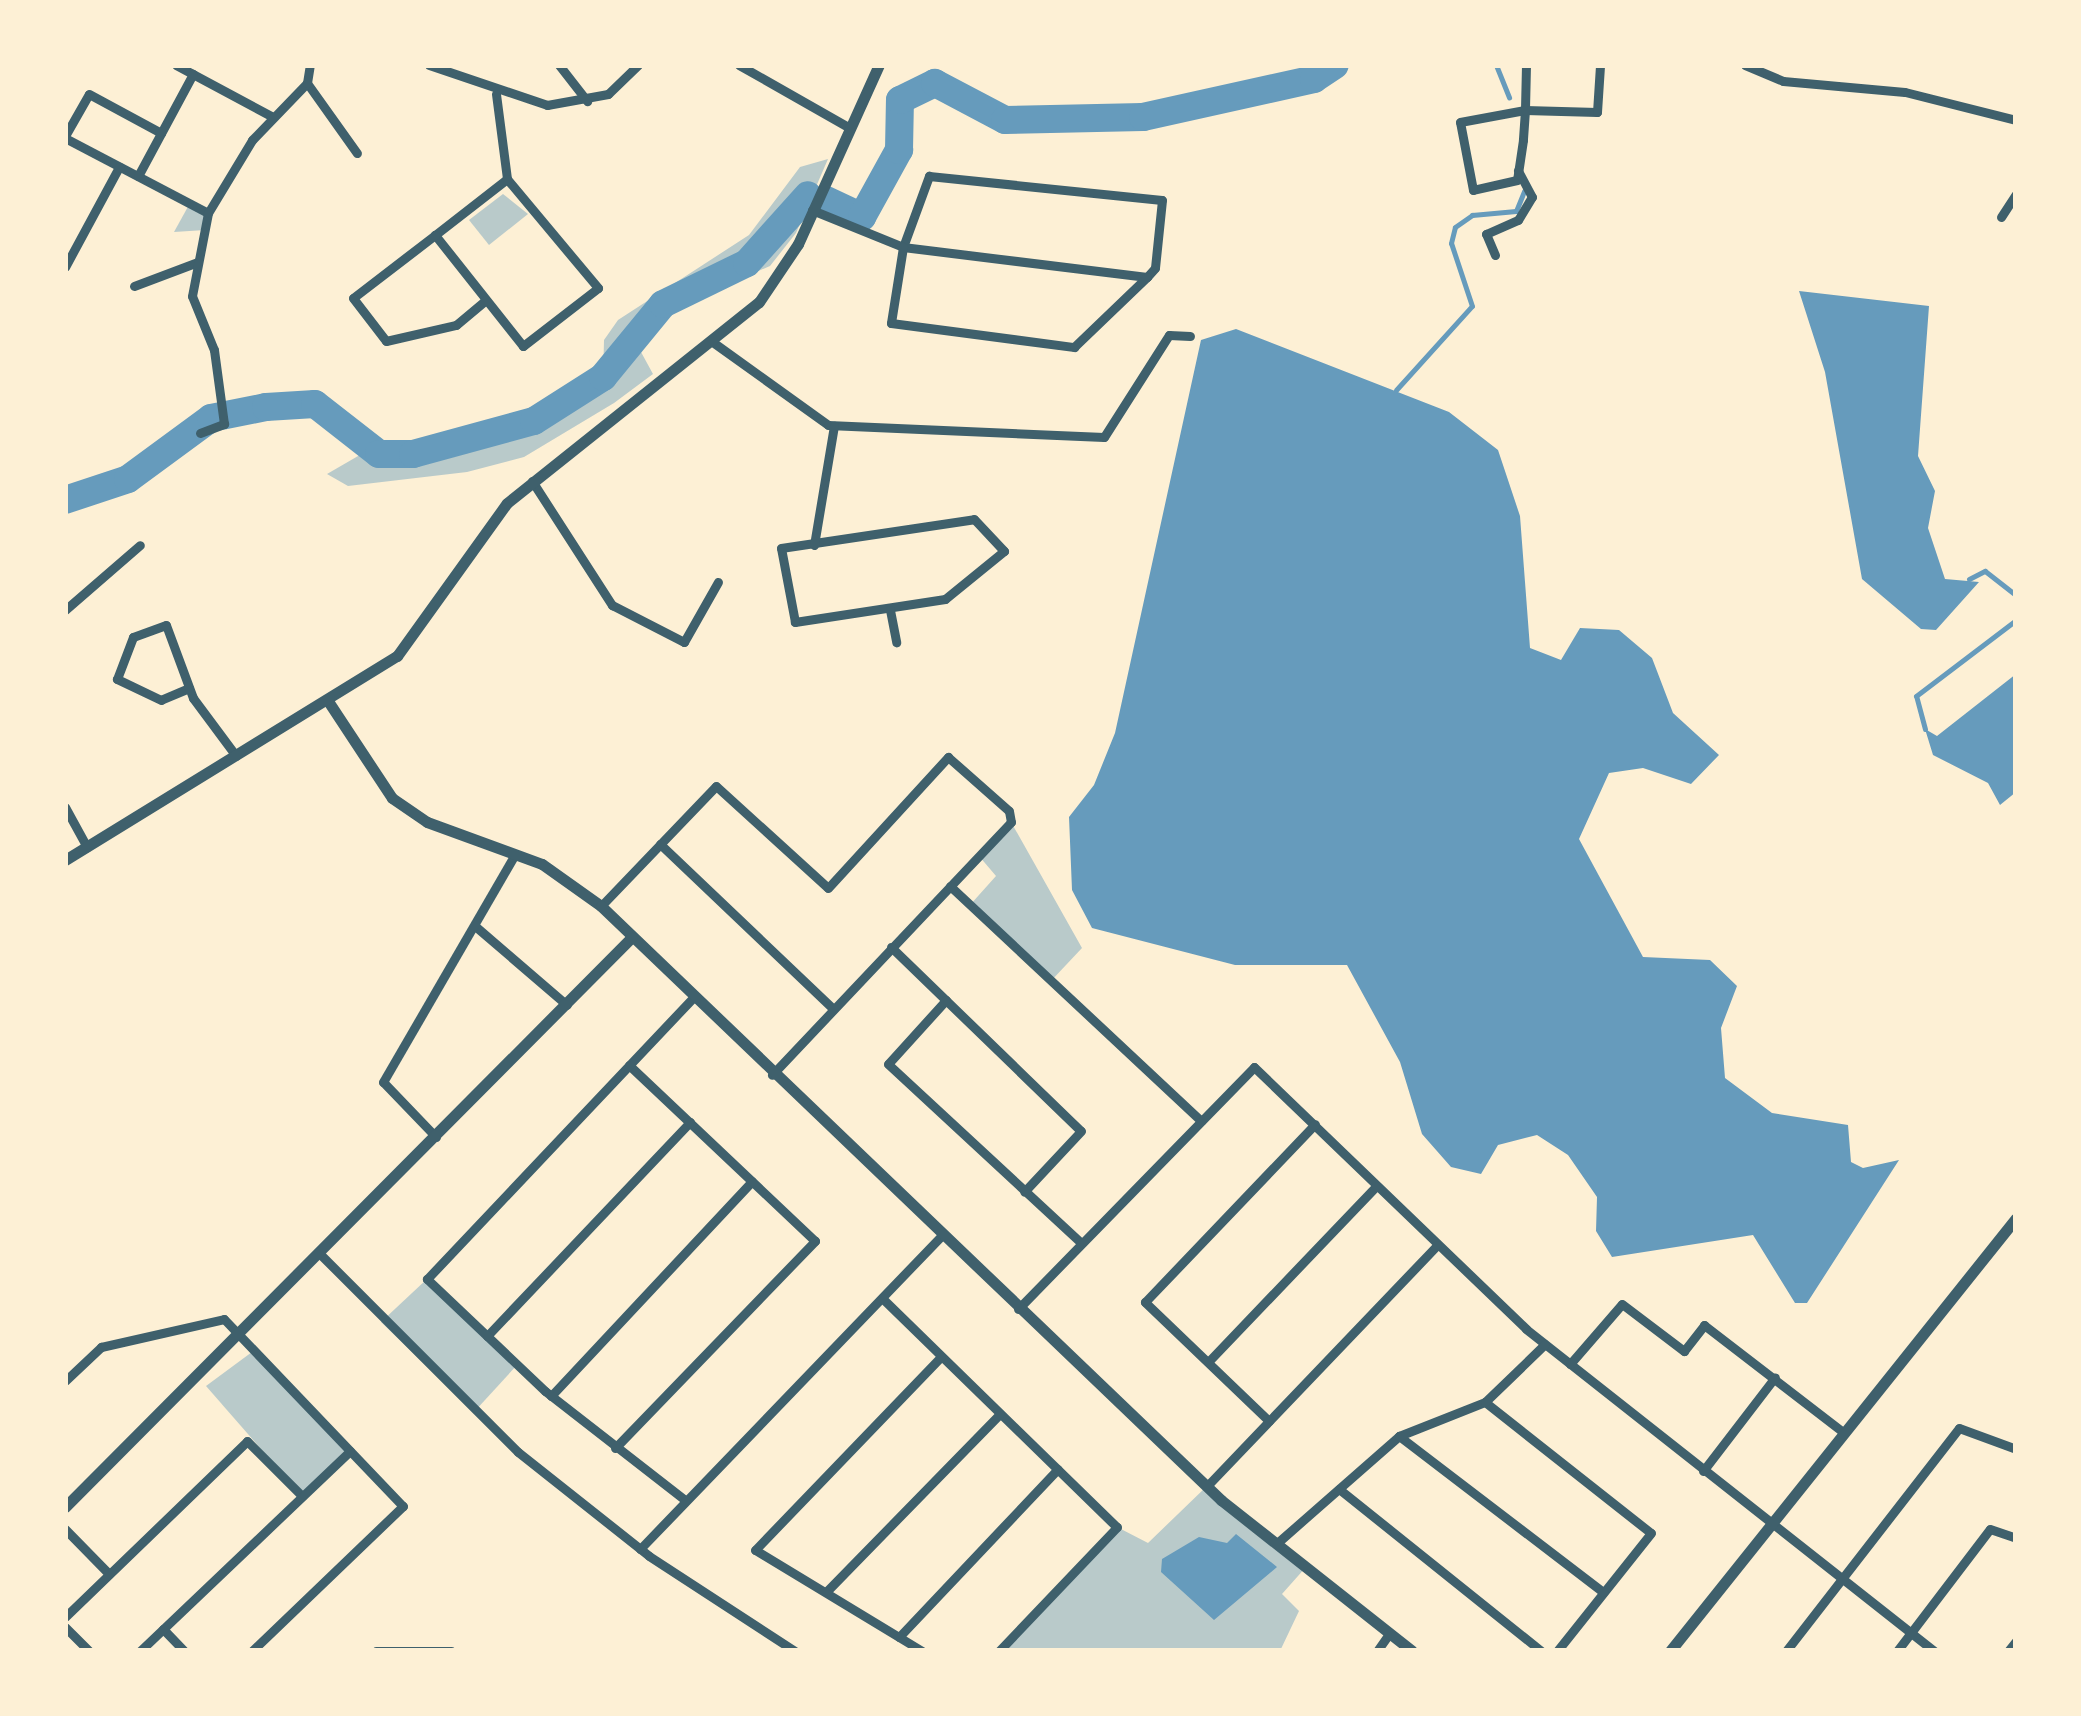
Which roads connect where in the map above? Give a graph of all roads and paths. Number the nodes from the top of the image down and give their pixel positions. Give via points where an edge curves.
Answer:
1 (176, 65) edge
2 (310, 65) edge
3 (429, 65) edge
4 (559, 65) edge
5 (638, 65) edge
6 (740, 65) edge
7 (879, 65) edge
8 (1526, 65) edge
9 (1600, 65) edge
10 (1749, 66) edge
11 (193, 74) junction
12 (307, 84) junction
13 (496, 94) junction
14 (587, 100) junction
15 (1525, 110) junction
16 (273, 117) junction
17 (2016, 120) edge
18 (850, 128) junction
19 (161, 133) junction
20 (65, 137) edge
21 (357, 153) dead end
22 (119, 167) junction
23 (1518, 170) junction
24 (138, 176) junction
25 (506, 179) junction
26 (2016, 194) edge
27 (812, 210) junction
28 (208, 213) junction
29 (2001, 217) dead end
30 (435, 236) junction
31 (903, 247) junction
32 (1495, 255) dead end
33 (198, 262) junction
34 (65, 267) edge
35 (1147, 277) junction
36 (134, 286) dead end
37 (486, 300) junction
38 (1190, 336) dead end
39 (714, 343) junction
40 (834, 426) junction
41 (200, 433) dead end
42 (532, 481) junction
43 (140, 545) dead end
44 (814, 545) junction
45 (718, 582) dead end
46 (65, 610) edge
47 (890, 610) junction
48 (896, 642) dead end
49 (189, 688) junction
50 (328, 701) junction
51 (236, 756) junction
52 (65, 807) edge
53 (660, 844) junction
54 (87, 847) junction
55 (514, 856) junction
56 (65, 860) edge
57 (950, 886) junction
58 (601, 906) junction
59 (475, 926) junction
60 (631, 938) junction
61 (891, 947) junction
62 (693, 998) junction
63 (946, 1000) junction
64 (566, 1005) junction
65 (833, 1009) junction
66 (630, 1064) junction
67 (772, 1075) junction
68 (1202, 1121) junction
69 (690, 1122) junction
70 (1316, 1124) junction
71 (437, 1138) junction
72 (752, 1181) junction
73 (1376, 1186) junction
74 (1024, 1192) junction
75 (2016, 1218) edge
76 (942, 1235) junction
77 (1081, 1243) junction
78 (1437, 1245) junction
79 (322, 1256) junction
80 (882, 1298) junction
81 (1018, 1309) junction
82 (487, 1336) junction
83 (239, 1338) junction
84 (1544, 1344) junction
85 (942, 1357) junction
86 (1208, 1360) junction
87 (1570, 1364) junction
88 (1775, 1378) junction
89 (65, 1381) edge
90 (551, 1396) junction
91 (1484, 1402) junction
92 (1000, 1414) junction
93 (1269, 1420) junction
94 (1844, 1433) junction
95 (1399, 1436) junction
96 (615, 1448) junction
97 (2016, 1449) edge
98 (350, 1450) junction
99 (1058, 1469) junction
100 (1703, 1471) junction
101 (1207, 1486) junction
102 (1339, 1489) junction
103 (302, 1496) junction
104 (685, 1500) junction
105 (65, 1507) edge
106 (1771, 1524) junction
107 (65, 1529) edge
108 (2016, 1538) edge
109 (1276, 1544) junction
110 (640, 1549) junction
111 (110, 1574) junction
112 (1842, 1579) junction
113 (826, 1592) junction
114 (1603, 1592) junction
115 (65, 1616) edge
116 (65, 1627) edge
117 (163, 1629) junction
118 (1389, 1634) junction
119 (1911, 1634) junction
120 (900, 1637) junction
121 (2016, 1640) edge
122 (89, 1651) edge
123 (140, 1651) edge
124 (184, 1651) edge
125 (252, 1651) edge
126 (377, 1651) edge
127 (451, 1651) edge
128 (796, 1651) edge
129 (922, 1651) edge
130 (999, 1651) edge
131 (1378, 1651) edge
132 (1412, 1651) edge
133 (1541, 1651) edge
134 (1557, 1651) edge
135 (1670, 1651) edge
136 (1786, 1651) edge
137 (1897, 1651) edge
138 (1934, 1651) edge
139 (2008, 1651) edge

1 - 11 street
2 - 12 street
3 - 13 street
4 - 14 street
5 - 14 street
6 - 18 street
7 - 18 street
8 - 15 street
9 - 15 street via 1597,112
10 - 17 street
11 - 16 street
11 - 19 street
12 - 16 street
12 - 21 street
13 - 14 street via 547,105
13 - 25 street
15 - 23 street
15 - 23 street via 1460,122 1473,190 1516,180
16 - 28 street
18 - 27 street
19 - 20 street via 89,94
19 - 24 street
20 - 22 street
22 - 24 street
22 - 34 street
23 - 32 street via 1532,196 1518,220 1486,234
24 - 28 street
25 - 30 street
25 - 37 street via 598,288 523,346
26 - 29 street
27 - 31 street
27 - 39 street via 780,276
28 - 33 street
30 - 37 street
30 - 37 street via 354,298 386,341 456,325
31 - 35 street
31 - 35 street via 891,323 1074,347
31 - 35 street via 929,176 1162,200
33 - 36 street
33 - 41 street via 192,296 214,350 224,424
38 - 40 street via 1169,335 1104,437
39 - 40 street
39 - 42 street
40 - 44 street
42 - 45 street via 612,605 684,642
42 - 50 street via 397,656
43 - 46 street
44 - 47 street via 781,548 795,622
44 - 47 street via 974,519 1004,550 945,599
47 - 48 street
49 - 49 street via 166,625 133,637 117,679 161,700
49 - 51 street
50 - 51 street
50 - 55 street via 392,798
51 - 54 street
52 - 54 street
53 - 57 street via 716,786 828,888 948,757 1011,822
53 - 58 street
53 - 65 street
54 - 56 street
55 - 58 street
55 - 59 street
57 - 61 street
57 - 68 street
58 - 60 street
59 - 64 street
59 - 71 street via 384,1082
60 - 62 street
60 - 64 street
61 - 63 street
61 - 65 street
62 - 66 street
62 - 67 street
63 - 74 street via 1081,1131
63 - 74 street via 888,1064
64 - 71 street
65 - 67 street
66 - 69 street
66 - 82 street via 427,1279
67 - 76 street
68 - 70 street via 1254,1067
68 - 77 street
69 - 72 street
69 - 82 street
70 - 73 street
70 - 86 street via 1146,1302
71 - 79 street
72 - 90 street
72 - 96 street via 814,1241
73 - 78 street
73 - 86 street
74 - 77 street
75 - 94 street
76 - 80 street
76 - 81 street
77 - 81 street
78 - 84 street
78 - 93 street
79 - 83 street
79 - 110 street via 474,1412
80 - 85 street
80 - 104 street
81 - 101 street
82 - 90 street
83 - 89 street via 224,1319 199,1320 101,1347
83 - 98 street
83 - 105 street
84 - 87 street
84 - 91 street
85 - 92 street
85 - 113 street via 755,1550
86 - 93 street
87 - 88 street via 1622,1304 1684,1351 1704,1325
87 - 100 street
88 - 94 street
88 - 100 street
90 - 96 street
91 - 95 street
91 - 114 street via 1651,1532
92 - 99 street
92 - 113 street
93 - 101 street
94 - 106 street
95 - 102 street
95 - 114 street
96 - 104 street
97 - 112 street via 1959,1428
98 - 103 street
98 - 125 street via 403,1506
99 - 120 street
99 - 130 street via 1117,1527
100 - 106 street
101 - 109 street
102 - 109 street
102 - 133 street
103 - 111 street via 247,1441
103 - 117 street
104 - 110 street
106 - 112 street
106 - 135 street
107 - 111 street
108 - 119 street via 1990,1529
109 - 118 street
110 - 128 street
111 - 115 street
112 - 119 street
112 - 136 street
113 - 120 street
114 - 134 street
116 - 122 street
117 - 123 street
117 - 124 street
118 - 131 street
118 - 132 street
119 - 137 street
119 - 138 street
120 - 129 street
121 - 139 street
126 - 127 street

